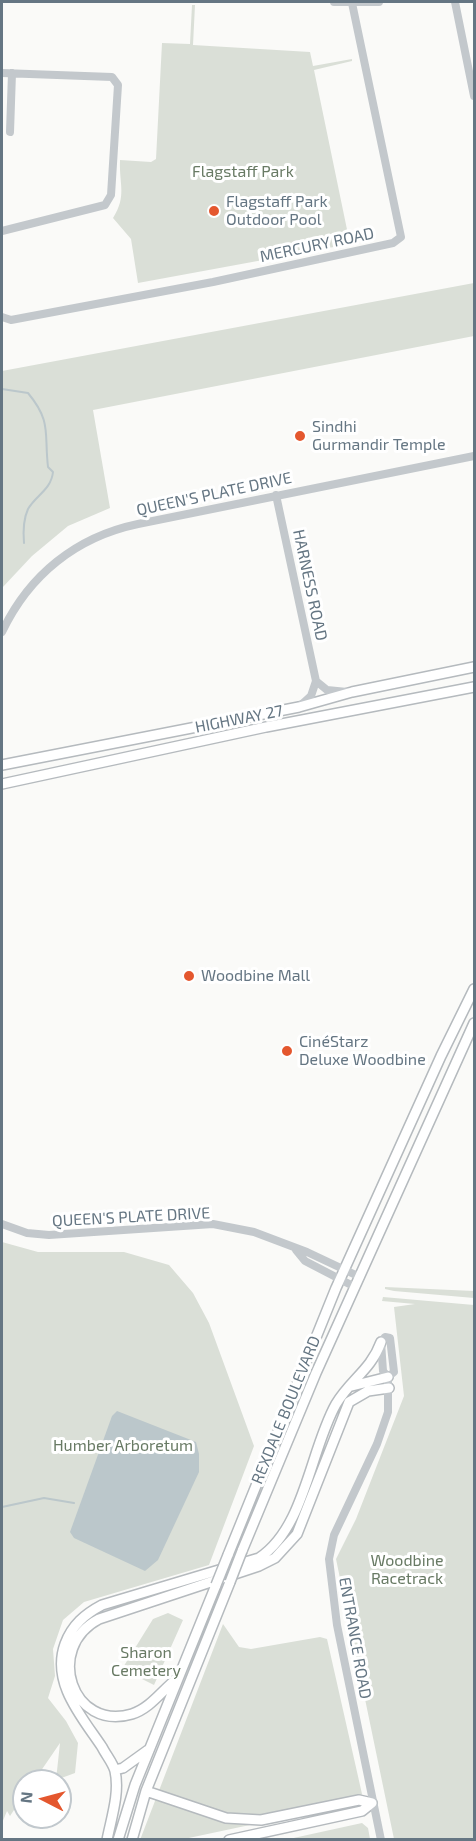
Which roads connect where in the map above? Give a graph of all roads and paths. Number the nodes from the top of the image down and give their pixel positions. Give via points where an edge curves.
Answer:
1 (334, 2) edge
2 (379, 2) edge
3 (455, 2) edge
4 (352, 3) edge
5 (2, 73) edge
6 (12, 73) junction
7 (474, 96) edge
8 (10, 132) dead end
9 (2, 231) edge
10 (2, 317) edge
11 (474, 456) edge
12 (276, 495) junction
13 (2, 632) edge
14 (474, 667) edge
15 (316, 681) junction
16 (474, 687) edge
17 (352, 692) junction
18 (299, 707) junction
19 (2, 765) edge
20 (2, 784) edge
21 (474, 989) edge
22 (474, 1023) edge
23 (2, 1224) edge
24 (342, 1274) junction
25 (360, 1277) junction
26 (355, 1287) junction
27 (381, 1342) joint
28 (388, 1377) junction
29 (352, 1386) junction
30 (389, 1388) junction
31 (293, 1390) junction
32 (306, 1397) junction
33 (178, 1678) junction
34 (150, 1749) junction
35 (115, 1770) junction
36 (146, 1791) junction
37 (372, 1803) junction
38 (107, 1839) edge
39 (118, 1839) edge
40 (132, 1839) edge
41 (229, 1839) edge
42 (381, 1839) edge

1 - 4 street
2 - 4 street
3 - 7 street
4 - 10 street, MERCURY ROAD via 401,237 393,243 213,282 10,320
5 - 6 street
6 - 8 street
6 - 9 street via 112,77 118,85 111,195 105,205
11 - 12 street, QUEEN'S PLATE DRIVE
12 - 13 street, QUEEN'S PLATE DRIVE via 132,525 84,542 42,573 13,608
12 - 15 street, HARNESS ROAD
14 - 17 main road, HIGHWAY 27
15 - 17 street via 327,690
15 - 18 street via 311,696
16 - 20 main road, HIGHWAY 27
17 - 18 main road, HIGHWAY 27
18 - 19 main road, HIGHWAY 27
21 - 24 main road, REXDALE BOULEVARD
22 - 25 main road, REXDALE BOULEVARD
23 - 24 street, QUEEN'S PLATE DRIVE via 27,1233 49,1235 213,1224 247,1230
24 - 25 street, QUEEN'S PLATE DRIVE
24 - 26 street, QUEEN'S PLATE DRIVE
24 - 31 main road, REXDALE BOULEVARD
25 - 26 main road, REXDALE BOULEVARD
26 - 32 main road, REXDALE BOULEVARD
27 - 28 street, ENTRANCE ROAD via 388,1337 392,1344 394,1372
27 - 29 main road via 374,1361
28 - 29 main road
28 - 30 street, ENTRANCE ROAD
29 - 35 main road via 336,1405 283,1536 273,1549 260,1558 102,1605 83,1617 69,1636 62,1670 67,1692
30 - 33 main road via 368,1391 349,1402 297,1534 275,1558 99,1619 82,1631 69,1656 68,1670 74,1690 87,1707 105,1714 140,1711
30 - 37 street, ENTRANCE ROAD via 388,1412 377,1444 334,1535 329,1559 337,1625
31 - 32 main road
31 - 33 main road, REXDALE BOULEVARD, bridge
32 - 36 main road, REXDALE BOULEVARD, bridge
33 - 34 main road, REXDALE BOULEVARD
34 - 35 main road
34 - 39 main road, REXDALE BOULEVARD via 123,1815
35 - 38 main road
36 - 37 main road via 226,1818 261,1820 359,1800
36 - 40 main road, REXDALE BOULEVARD
37 - 41 main road via 362,1810
37 - 42 street, ENTRANCE ROAD

